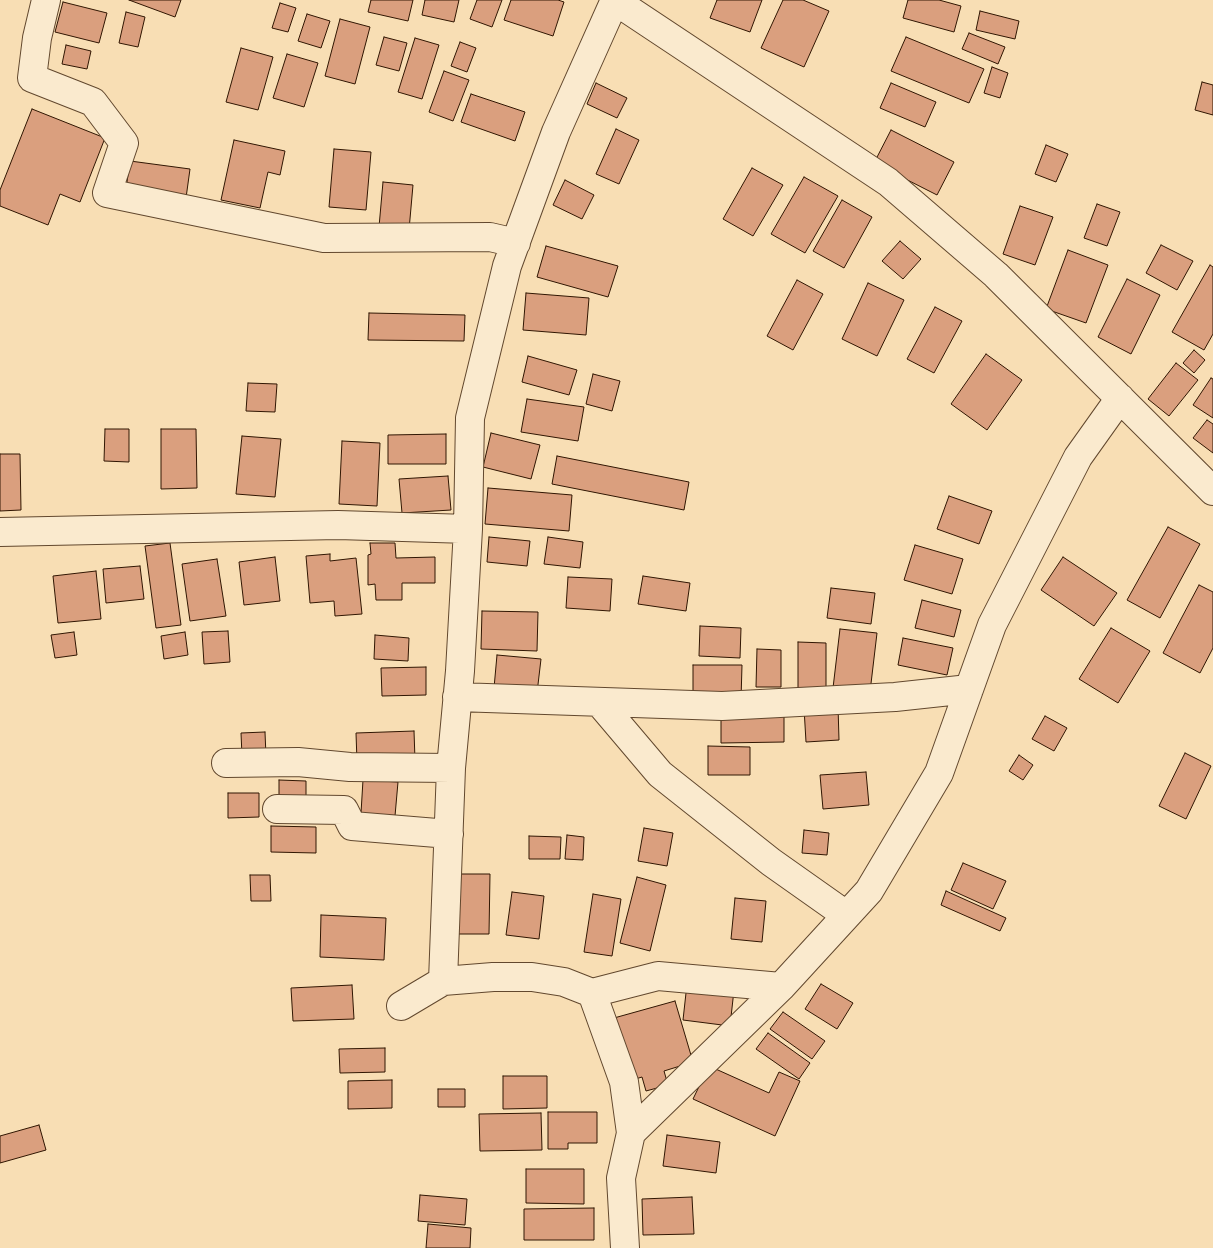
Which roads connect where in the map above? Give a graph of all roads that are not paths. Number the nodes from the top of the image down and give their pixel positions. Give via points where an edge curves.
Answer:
1 (46, 0) edge
2 (615, 0) edge
3 (516, 242) junction
4 (1120, 398) junction
5 (1213, 491) edge
6 (468, 530) junction
7 (0, 532) edge
8 (969, 689) junction
9 (457, 697) junction
10 (599, 702) junction
11 (226, 763) dead end
12 (451, 768) junction
13 (277, 809) dead end
14 (449, 834) junction
15 (846, 915) junction
16 (443, 981) junction
17 (781, 987) junction
18 (592, 993) junction
19 (401, 1006) dead end
20 (631, 1132) junction
21 (625, 1248) edge

1 - 3 street via 32,78 93,102 124,143 107,193 324,238 490,237
2 - 3 street via 556,132
2 - 4 street via 888,182 996,275
3 - 6 street via 470,418
4 - 5 street
4 - 8 street via 1074,466 992,625
6 - 7 street via 338,526
6 - 9 street
8 - 10 street via 894,697 722,706
8 - 15 street via 939,773 869,891
9 - 10 street
9 - 12 street
10 - 15 street via 660,774
11 - 12 street via 298,762 350,767
12 - 14 street
13 - 14 street via 344,810 352,826
14 - 16 street
15 - 17 street
16 - 18 street via 532,977 564,982
16 - 19 street
17 - 18 street via 658,976
17 - 20 street
18 - 20 street via 624,1082
20 - 21 street via 621,1178

